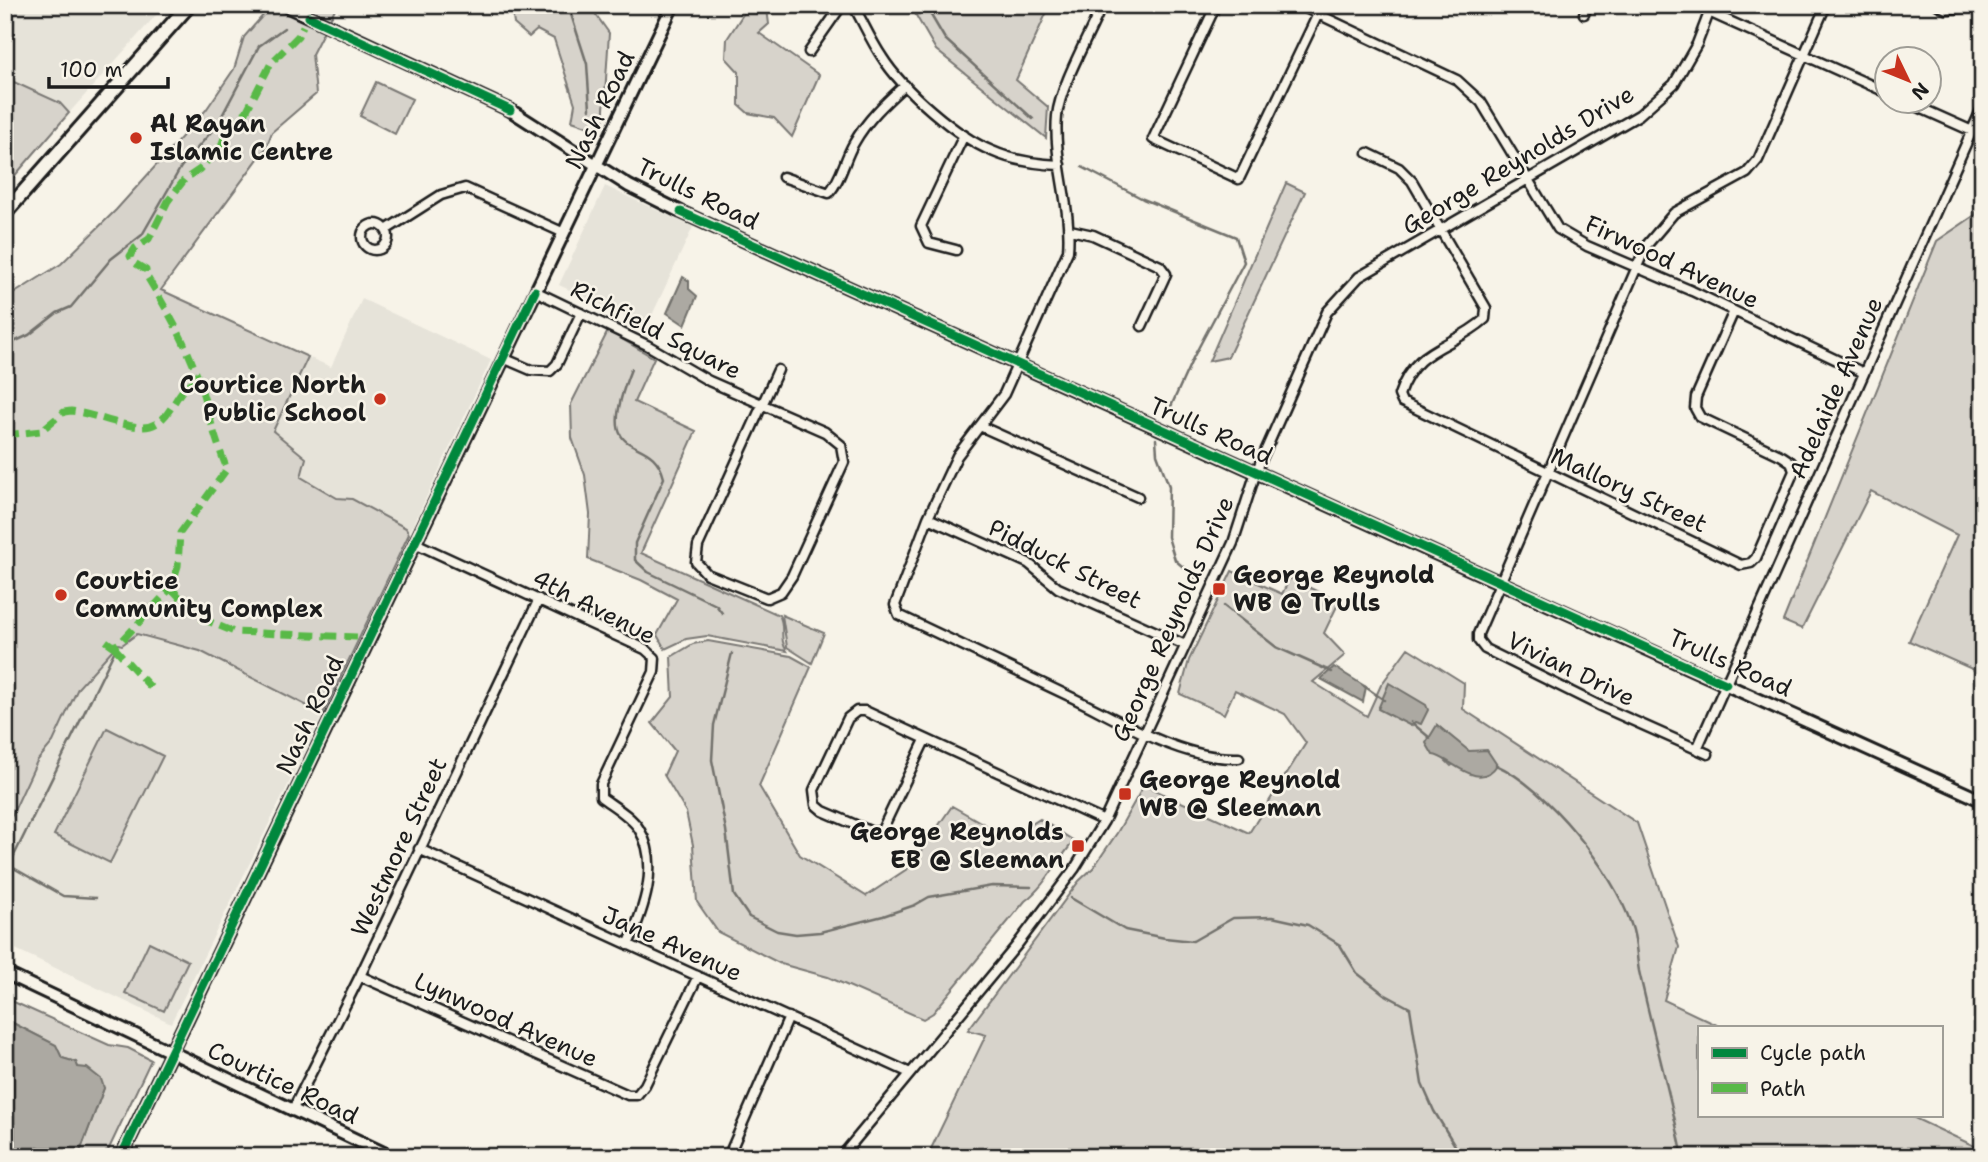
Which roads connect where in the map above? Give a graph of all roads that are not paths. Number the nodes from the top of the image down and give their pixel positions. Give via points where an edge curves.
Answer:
1 (189, 5) edge
2 (284, 5) edge
3 (673, 5) edge
4 (842, 5) edge
5 (853, 5) edge
6 (1102, 5) edge
7 (1216, 5) edge
8 (1299, 5) edge
9 (1588, 5) edge
10 (1826, 5) edge
11 (1938, 5) edge
12 (1970, 7) dead end
13 (1711, 9) edge
14 (1318, 14) junction
15 (1584, 14) dead end
16 (809, 52) dead end
17 (1805, 55) junction
18 (905, 85) junction
19 (1872, 86) edge
20 (1982, 108) edge
21 (1938, 116) edge
22 (1972, 131) junction
23 (964, 135) junction
24 (1368, 153) dead end
25 (596, 165) junction
26 (1060, 165) junction
27 (783, 177) dead end
28 (1528, 180) junction
29 (5, 213) edge
30 (386, 230) dead end
31 (1070, 230) junction
32 (1438, 230) junction
33 (564, 233) junction
34 (956, 250) dead end
35 (1638, 268) junction
36 (535, 291) junction
37 (1734, 311) junction
38 (581, 313) junction
39 (1142, 326) dead end
40 (503, 358) junction
41 (1017, 364) junction
42 (778, 370) dead end
43 (1864, 373) junction
44 (760, 403) junction
45 (980, 426) junction
46 (1256, 472) junction
47 (1549, 473) junction
48 (1138, 497) dead end
49 (928, 517) junction
50 (415, 543) junction
51 (1501, 583) junction
52 (539, 599) junction
53 (1185, 645) junction
54 (1726, 684) junction
55 (1145, 732) junction
56 (925, 740) junction
57 (1697, 749) junction
58 (1708, 754) dead end
59 (1239, 758) dead end
60 (1983, 801) edge
61 (1104, 821) junction
62 (419, 849) junction
63 (628, 945) junction
64 (5, 974) edge
65 (360, 976) junction
66 (698, 976) junction
67 (789, 1017) junction
68 (170, 1053) junction
69 (910, 1073) junction
70 (292, 1111) junction
71 (121, 1157) edge
72 (393, 1157) edge
73 (728, 1157) edge
74 (841, 1157) edge

1 - 29 main road
2 - 25 street, Trulls Road via 510,110
3 - 25 street, Nash Road
4 - 16 street
5 - 18 street via 883,58
6 - 26 street via 1057,115
7 - 14 street via 1153,139 1239,179
8 - 14 street, Firwood Avenue
9 - 15 street
10 - 17 street
11 - 12 street
13 - 17 street
13 - 28 street, George Reynolds Drive via 1674,84 1639,115
14 - 28 street, Firwood Avenue via 1457,80 1481,102
17 - 19 street
17 - 35 street via 1758,160 1746,173 1674,213 1646,246
18 - 23 street
18 - 27 street via 876,111 829,192
20 - 22 street, Adelaide Avenue
21 - 22 street
22 - 43 street, Adelaide Avenue
23 - 26 street via 990,151 1028,163
23 - 34 street via 921,226 929,243
24 - 32 street via 1399,168 1412,181
25 - 33 street, Nash Road
25 - 41 street, Trulls Road via 647,196
26 - 31 street
28 - 32 street, George Reynolds Drive
28 - 35 street, Firwood Avenue via 1558,229
30 - 33 street via 441,195 465,188
31 - 39 street via 1093,235 1160,266 1166,274
31 - 41 street via 1068,251
32 - 46 street, George Reynolds Drive via 1359,277 1327,312
32 - 47 street, Mallory Street via 1486,308 1485,319 1415,363 1399,395 1402,402
33 - 36 street, Nash Road
35 - 37 street, Firwood Avenue
35 - 47 street
36 - 38 street, Richfield Square
36 - 40 street, Nash Road
37 - 43 street, Firwood Avenue
37 - 47 street, Mallory Street via 1695,408 1700,417 1782,456 1794,471 1751,563 1741,565
38 - 40 street via 550,371 531,370
38 - 44 street, Richfield Square
40 - 50 street, Nash Road
41 - 45 street via 994,411
41 - 46 street, Trulls Road
42 - 44 street
43 - 54 street, Adelaide Avenue
44 - 44 street, Richfield Square via 698,546 696,562 707,574 767,598 781,592 792,576 844,462 841,444 825,432
45 - 48 street
45 - 49 street via 957,456
46 - 51 street, Trulls Road
46 - 53 street, George Reynolds Drive via 1233,543
47 - 51 street
49 - 53 street, Pidduck Street via 1028,563 1058,588
49 - 55 street via 895,604 899,615
50 - 52 street, 4th Avenue
50 - 68 street, Nash Road
51 - 54 street, Trulls Road
51 - 57 street, Vivian Drive via 1478,634 1480,645
52 - 62 street, Westmore Street
52 - 63 street, 4th Avenue via 655,658 654,672 601,784 601,797 639,830 648,857 644,906
53 - 55 street, George Reynolds Drive
54 - 57 street, Adelaide Avenue
54 - 60 street, Trulls Road
55 - 59 street via 1218,759
55 - 61 street, George Reynolds Drive
56 - 56 street via 856,711 848,718 814,790 816,805 872,832 882,830
56 - 61 street
57 - 58 street, Vivian Drive
61 - 69 street, George Reynolds Drive via 1017,945
62 - 63 street, Jane Avenue
62 - 65 street, Westmore Street
63 - 66 street, Jane Avenue
64 - 68 street, Courtice Road
65 - 66 street, Lynwood Avenue via 619,1092 637,1095
65 - 70 street, Westmore Street
66 - 67 street, Jane Avenue
67 - 69 street, Jane Avenue
67 - 73 street
68 - 70 street, Courtice Road
68 - 71 street, Nash Road
69 - 74 street, George Reynolds Drive
70 - 72 street, Courtice Road

